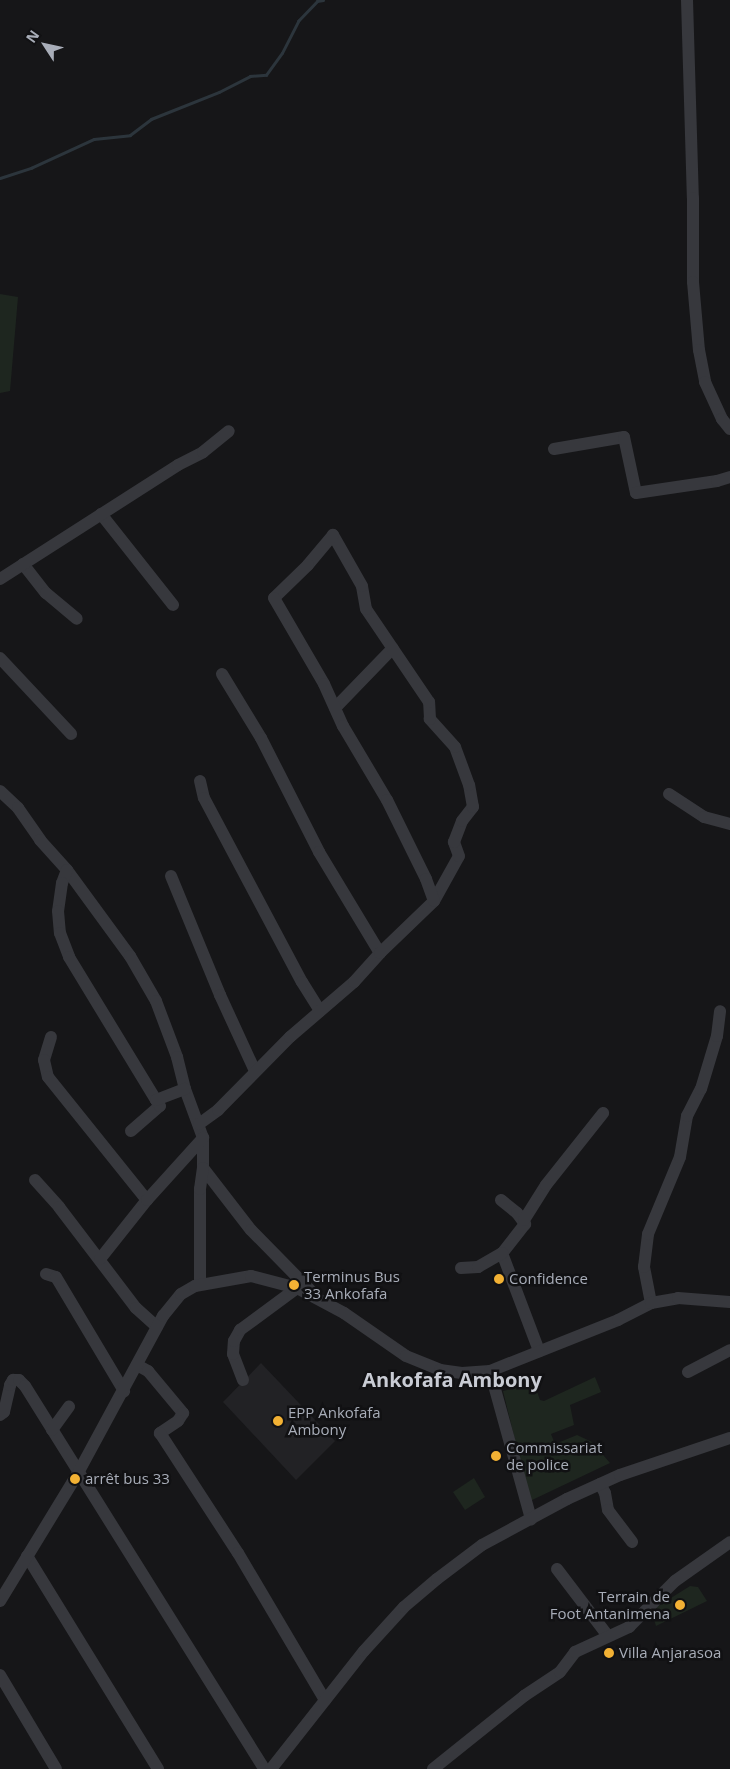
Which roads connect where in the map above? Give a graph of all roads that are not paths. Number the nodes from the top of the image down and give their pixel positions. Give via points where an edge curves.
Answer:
1 (687, 0) edge
2 (730, 429) edge
3 (229, 431) dead end
4 (554, 448) dead end
5 (730, 477) edge
6 (101, 514) junction
7 (23, 564) junction
8 (0, 579) edge
9 (173, 605) dead end
10 (77, 619) dead end
11 (393, 648) junction
12 (0, 658) edge
13 (222, 674) dead end
14 (335, 708) junction
15 (71, 734) dead end
16 (200, 780) dead end
17 (0, 790) edge
18 (669, 794) dead end
19 (730, 824) edge
20 (67, 870) junction
21 (171, 876) dead end
22 (434, 901) junction
23 (380, 953) junction
24 (320, 1011) junction
25 (720, 1011) dead end
26 (51, 1037) dead end
27 (255, 1070) junction
28 (185, 1089) junction
29 (156, 1100) junction
30 (603, 1113) dead end
31 (198, 1124) junction
32 (131, 1131) dead end
33 (203, 1138) junction
34 (203, 1168) junction
35 (35, 1180) dead end
36 (147, 1200) junction
37 (501, 1200) dead end
38 (524, 1220) junction
39 (502, 1253) junction
40 (100, 1259) junction
41 (461, 1268) dead end
42 (46, 1274) dead end
43 (200, 1284) junction
44 (297, 1288) junction
45 (320, 1301) junction
46 (730, 1302) edge
47 (651, 1303) junction
48 (157, 1327) junction
49 (730, 1350) edge
50 (539, 1351) junction
51 (137, 1365) junction
52 (490, 1371) junction
53 (688, 1372) dead end
54 (243, 1380) dead end
55 (124, 1391) junction
56 (69, 1407) dead end
57 (0, 1415) edge
58 (52, 1430) junction
59 (730, 1438) edge
60 (78, 1473) junction
61 (600, 1484) junction
62 (531, 1519) junction
63 (632, 1542) dead end
64 (730, 1542) edge
65 (27, 1556) junction
66 (557, 1569) dead end
67 (0, 1601) edge
68 (608, 1636) junction
69 (0, 1675) edge
70 (325, 1700) junction
71 (56, 1769) edge
72 (158, 1769) edge
73 (264, 1769) edge
74 (271, 1769) edge
75 (433, 1769) edge

1 - 2 street via 692,282 705,382
3 - 6 street via 203,452
4 - 5 street via 624,437 636,494
6 - 7 street
6 - 9 street
7 - 8 street
7 - 10 street via 46,593
11 - 14 street
11 - 14 street via 366,610 362,586 333,535 274,598
11 - 22 street via 429,702 430,719 455,748 469,785 473,807 462,821 454,842 459,856
12 - 15 street
13 - 23 street via 261,738 319,852
14 - 22 street via 342,726 388,800
16 - 24 street via 204,798
17 - 20 street
18 - 19 street via 704,817
20 - 28 street via 130,956 156,1001
20 - 29 street via 58,911 60,933 69,957
21 - 27 street
22 - 23 street
23 - 24 street via 354,982
24 - 27 street
25 - 47 street via 717,1036 701,1089 687,1116 680,1157 648,1234 644,1267
26 - 36 street via 44,1060 48,1077
27 - 31 street via 218,1110
28 - 29 street
28 - 31 street
29 - 32 street via 160,1106
30 - 38 street via 546,1185
31 - 33 street
33 - 34 street
33 - 36 street
34 - 43 street
34 - 45 street via 252,1230
35 - 40 street
36 - 40 street
37 - 38 street
38 - 39 street via 520,1232
39 - 41 street via 478,1267
39 - 50 street
40 - 48 street via 136,1308
42 - 55 street via 56,1277
43 - 44 street via 251,1276
43 - 48 street via 181,1294
44 - 45 street
44 - 54 street via 240,1330 234,1341 233,1354
45 - 52 street via 344,1313 406,1356 452,1372
46 - 47 street via 678,1298
47 - 50 street via 618,1320
48 - 51 street
49 - 53 street
50 - 52 street
51 - 55 street
51 - 70 street via 148,1370 183,1413 178,1421 160,1433 238,1553
52 - 62 street
55 - 60 street
56 - 58 street
57 - 58 street via 4,1412 10,1385 18,1380
58 - 60 street
59 - 61 street
60 - 65 street
60 - 73 street
61 - 62 street
61 - 63 street via 608,1510
62 - 70 street via 482,1545 437,1578 404,1607
64 - 68 street via 675,1581 629,1627
65 - 67 street
65 - 72 street
66 - 68 street
68 - 75 street via 575,1652 560,1672 524,1696
69 - 71 street
70 - 74 street

